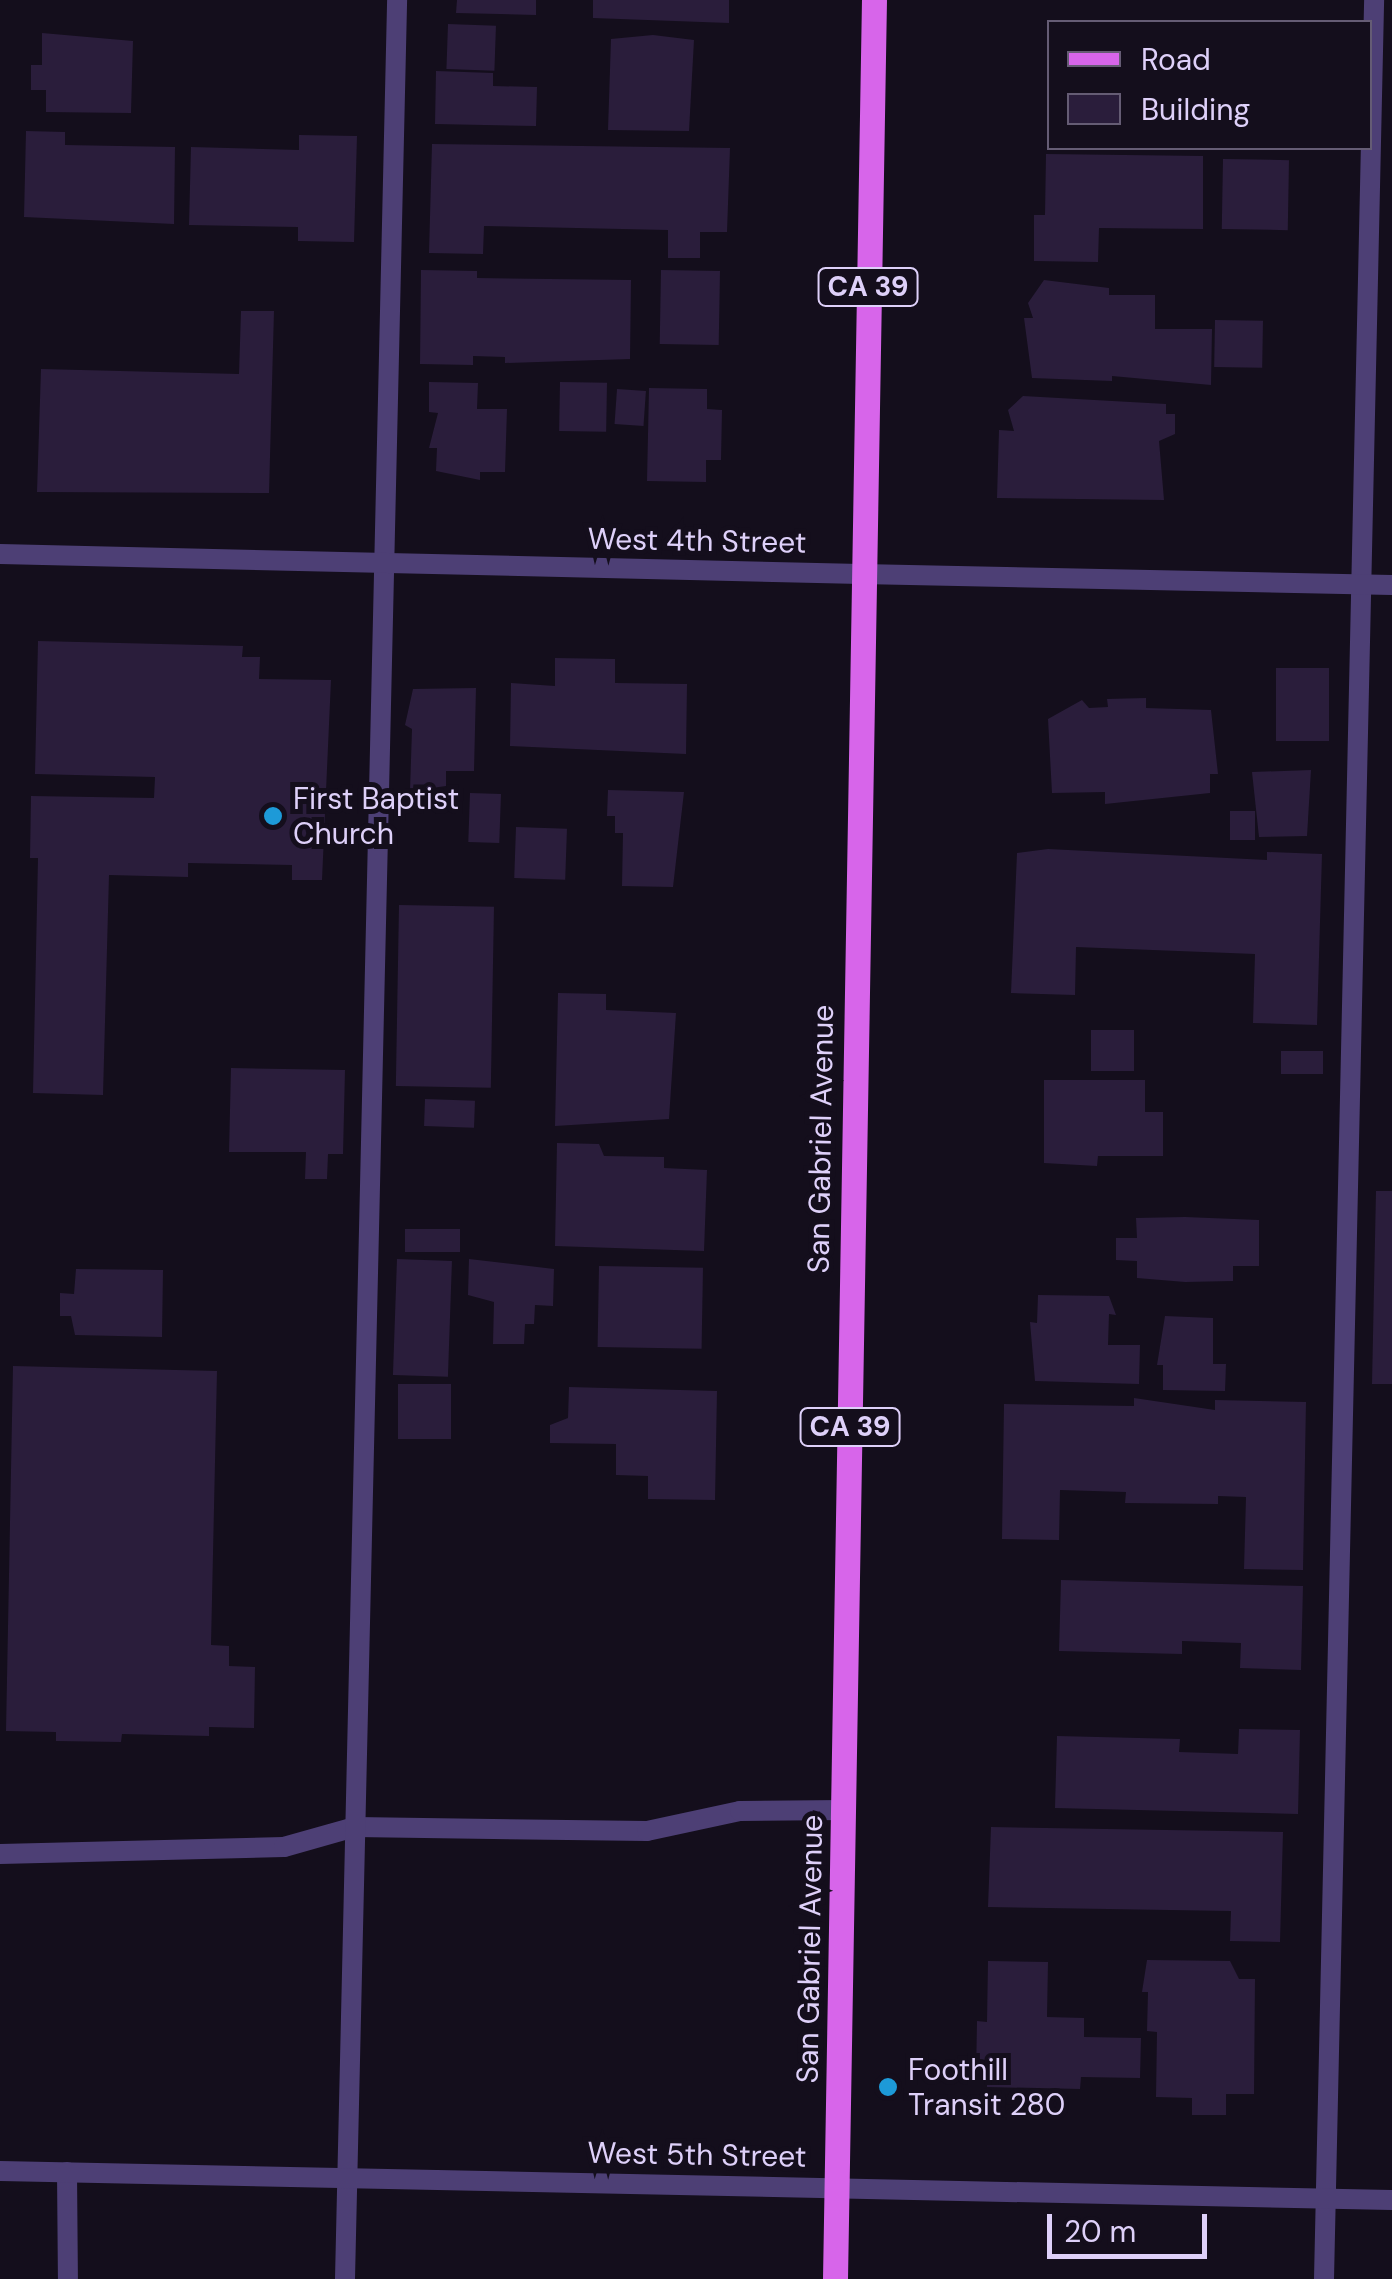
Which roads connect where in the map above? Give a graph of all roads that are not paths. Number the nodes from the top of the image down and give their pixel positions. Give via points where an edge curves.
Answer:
1 (397, 0) edge
2 (874, 0) edge
3 (1374, 0) edge
4 (1372, 90) edge
5 (1371, 150) edge
6 (0, 554) edge
7 (384, 563) junction
8 (862, 574) junction
9 (1361, 585) junction
10 (1392, 586) edge
11 (844, 1810) junction
12 (355, 1827) junction
13 (0, 1854) edge
14 (0, 2171) edge
15 (68, 2172) junction
16 (348, 2178) junction
17 (838, 2188) junction
18 (1326, 2198) junction
19 (1392, 2200) edge
20 (68, 2279) edge
21 (345, 2279) edge
22 (835, 2279) edge
23 (1324, 2279) edge

1 - 7 street
2 - 8 main road, San Gabriel Avenue / CA 39
3 - 4 street
5 - 9 street
6 - 7 street, West 4th Street
7 - 8 street, West 4th Street
7 - 12 street
8 - 9 street, West 4th Street
8 - 11 main road, San Gabriel Avenue / CA 39
9 - 10 street, West 4th Street
9 - 18 street
11 - 12 street via 740,1811 647,1831
11 - 17 main road, San Gabriel Avenue / CA 39
12 - 13 street via 284,1847
12 - 16 street
14 - 15 street, West 5th Street
15 - 16 street, West 5th Street
15 - 20 street
16 - 17 street, West 5th Street
16 - 21 street
17 - 18 street, West 5th Street
17 - 22 main road, San Gabriel Avenue / CA 39
18 - 19 street, West 5th Street
18 - 23 street

